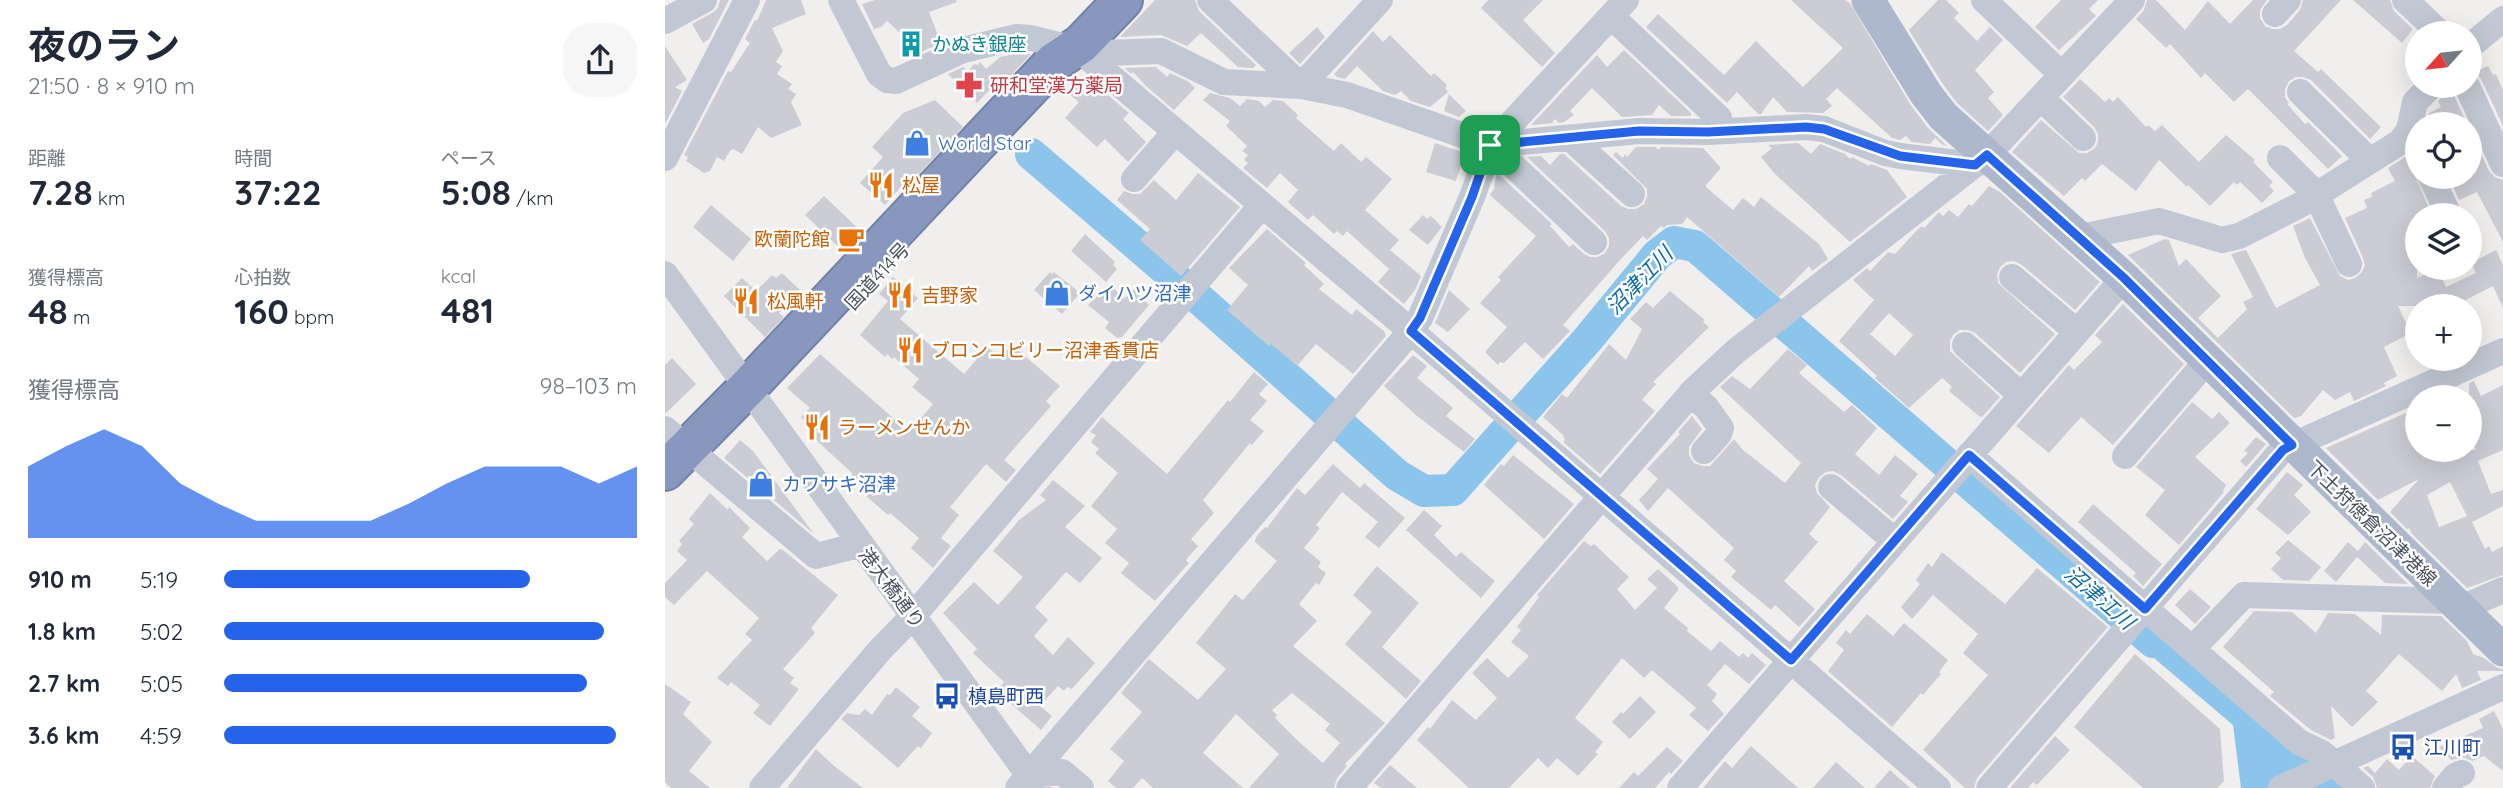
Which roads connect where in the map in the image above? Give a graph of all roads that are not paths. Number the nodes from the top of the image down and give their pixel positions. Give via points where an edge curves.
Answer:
1 (705, 0) edge
2 (747, 0) edge
3 (841, 0) edge
4 (1123, 0) edge
5 (1210, 0) edge
6 (1380, 0) edge
7 (1868, 0) edge
8 (1984, 0) edge
9 (2132, 0) edge
10 (2405, 0) edge
11 (1619, 8) edge
12 (2503, 19) edge
13 (665, 21) edge
14 (2427, 21) edge
15 (2482, 36) edge
16 (1081, 44) junction
17 (2062, 75) junction
18 (1301, 86) junction
19 (2300, 92) dead end
20 (2041, 98) junction
21 (2473, 98) edge
22 (1719, 118) dead end
23 (1175, 132) junction
24 (1570, 138) junction
25 (2083, 138) dead end
26 (2405, 140) edge
27 (1490, 145) junction
28 (665, 158) edge
29 (2280, 158) dead end
30 (1981, 160) junction
31 (2370, 161) junction
32 (2503, 164) edge
33 (1134, 179) dead end
34 (1632, 194) dead end
35 (2316, 194) junction
36 (1261, 206) junction
37 (2080, 237) junction
38 (1594, 242) dead end
39 (2349, 264) dead end
40 (665, 274) edge
41 (2012, 277) dead end
42 (2124, 278) junction
43 (1411, 331) junction
44 (2076, 331) junction
45 (1965, 345) dead end
46 (2503, 351) edge
47 (2207, 360) junction
48 (754, 394) junction
49 (1690, 394) junction
50 (2021, 394) junction
51 (2292, 445) junction
52 (1704, 451) dead end
53 (681, 452) edge
54 (1969, 455) junction
55 (2125, 456) dead end
56 (1831, 487) dead end
57 (1602, 496) junction
58 (665, 501) edge
59 (1895, 541) junction
60 (859, 545) junction
61 (2503, 590) edge
62 (2455, 605) junction
63 (2145, 609) junction
64 (913, 616) junction
65 (2192, 649) junction
66 (2503, 650) edge
67 (1791, 660) junction
68 (2503, 687) edge
69 (2334, 764) junction
70 (1028, 784) edge
71 (762, 788) edge
72 (1081, 788) edge
73 (1349, 788) edge
74 (1680, 788) edge
75 (1938, 788) edge
76 (1989, 788) edge
77 (2281, 788) edge
78 (2362, 788) edge

1 - 13 street
2 - 28 street
3 - 16 street via 879,74 887,80 896,81 992,41 1017,37 1067,47
4 - 16 highway, 国道414号
5 - 18 street
6 - 18 street
7 - 30 main road, 下土狩徳倉沼津港線 via 1935,107
8 - 17 street
9 - 17 street
10 - 14 street
11 - 22 street
11 - 27 street
12 - 15 street
16 - 18 street via 1103,53 1161,51 1224,82
16 - 23 street via 1091,60
16 - 48 highway, 国道414号 via 1069,71
17 - 20 street
18 - 27 street via 1347,95
19 - 31 street
20 - 25 street
20 - 30 street
21 - 32 street
23 - 33 street
23 - 36 street
24 - 27 street
24 - 30 street via 1639,131 1806,127 1900,156
24 - 34 street
26 - 31 street
27 - 38 street
27 - 43 street via 1467,209
29 - 35 street
30 - 37 main road, 下土狩徳倉沼津港線
30 - 49 street via 1736,351
31 - 35 street
35 - 37 street via 2239,236 2222,240 2159,221
35 - 39 street
36 - 43 street
36 - 64 street
37 - 42 main road, 下土狩徳倉沼津港線
40 - 48 street, 港大橋通り
41 - 44 street
42 - 44 street
42 - 47 main road, 下土狩徳倉沼津港線
43 - 57 street
43 - 70 street
44 - 50 street
45 - 50 street
46 - 51 street
47 - 51 main road, 下土狩徳倉沼津港線
47 - 55 street
48 - 53 highway, 国道414号
48 - 60 street, 港大橋通り
49 - 52 street via 1721,428
49 - 57 street
50 - 54 street
51 - 62 main road, 下土狩徳倉沼津港線
51 - 63 street
53 - 58 highway, 国道414号
53 - 60 street via 816,556
54 - 59 street
54 - 63 street
56 - 59 street
57 - 67 street
57 - 73 street
59 - 67 street
60 - 64 street, 港大橋通り
61 - 62 street
62 - 65 street via 2244,594
62 - 66 main road, 下土狩徳倉沼津港線
63 - 65 street
63 - 76 street
64 - 70 street, 港大橋通り
64 - 71 street
65 - 69 street via 2299,742
67 - 74 street
67 - 75 street
68 - 69 street
69 - 77 street
69 - 78 street
70 - 72 street via 1062,772

